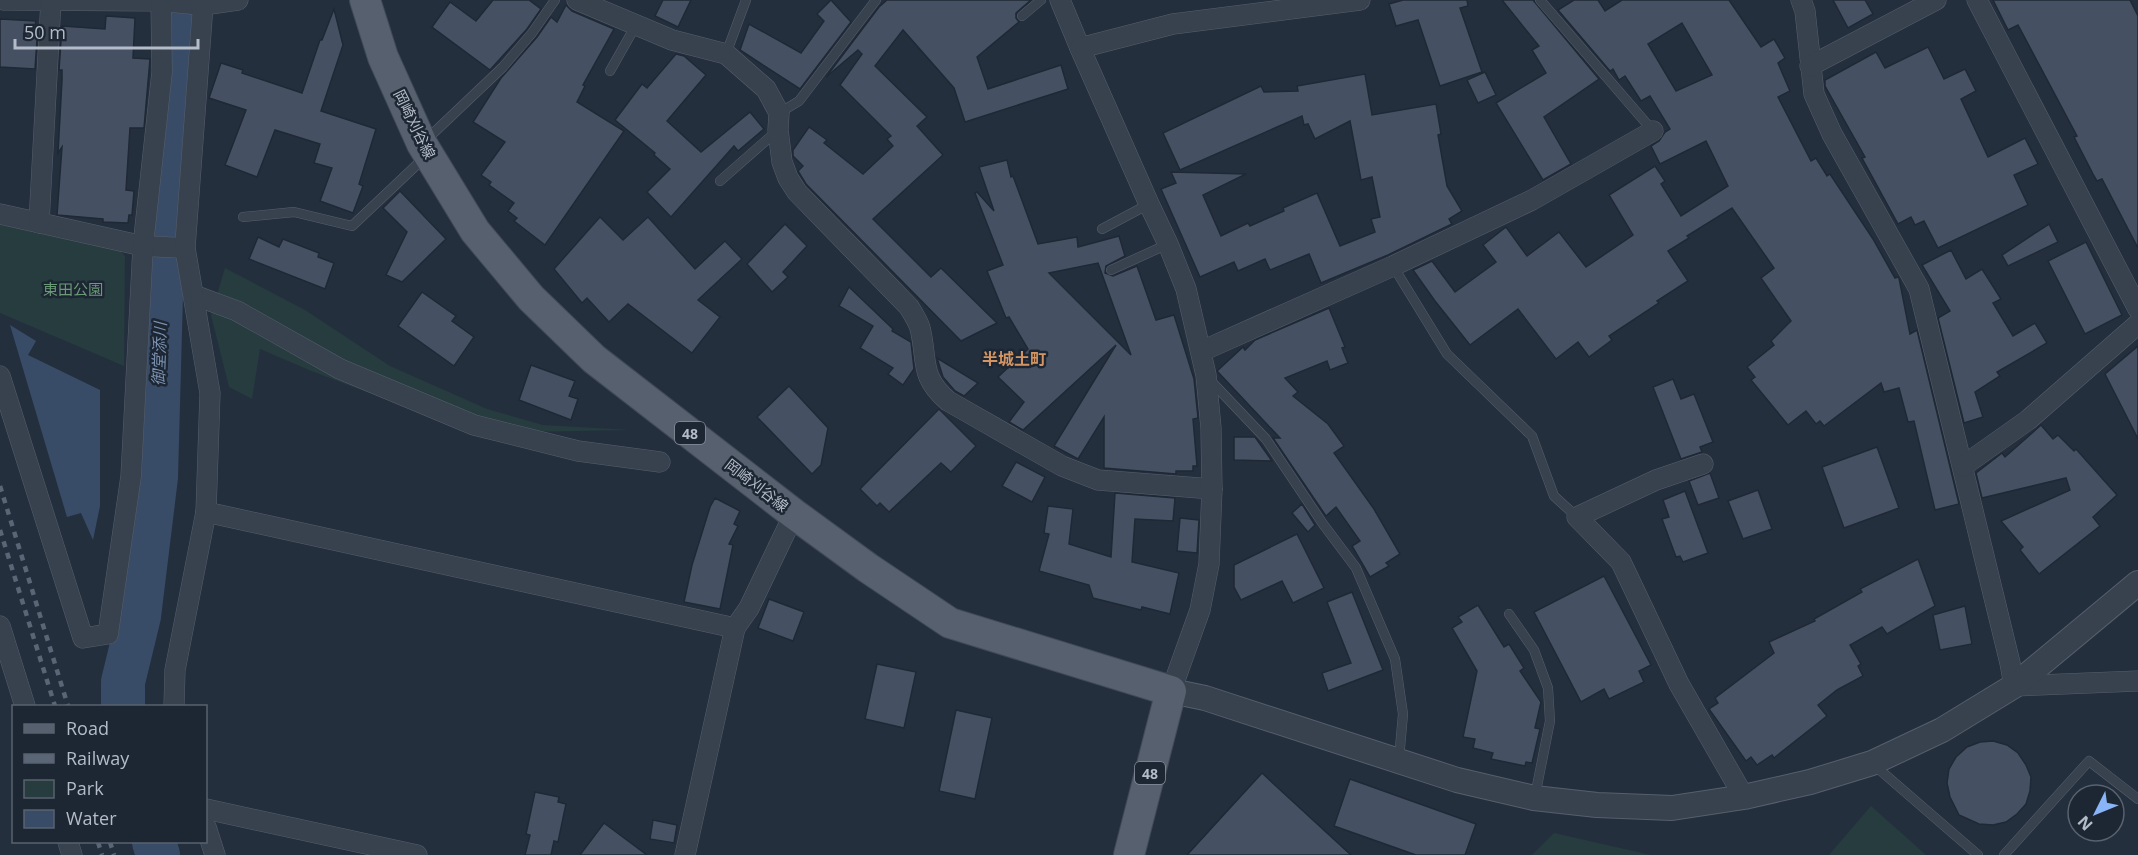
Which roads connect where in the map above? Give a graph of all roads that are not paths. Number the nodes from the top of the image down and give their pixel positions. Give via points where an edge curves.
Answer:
1 (3, 0) edge
2 (238, 0) edge
3 (364, 0) edge
4 (555, 0) edge
5 (577, 0) edge
6 (746, 0) edge
7 (876, 0) edge
8 (1041, 0) edge
9 (1060, 0) edge
10 (1360, 0) edge
11 (1540, 0) edge
12 (1801, 0) edge
13 (1936, 0) edge
14 (1977, 0) edge
15 (51, 1) edge
16 (161, 1) edge
17 (197, 3) edge
18 (1022, 16) dead end
19 (636, 25) junction
20 (1080, 48) junction
21 (726, 54) junction
22 (1810, 66) junction
23 (610, 71) dead end
24 (779, 122) junction
25 (1653, 131) joint
26 (425, 149) junction
27 (720, 181) dead end
28 (1149, 204) junction
29 (0, 214) edge
30 (243, 217) dead end
31 (39, 223) junction
32 (1102, 229) dead end
33 (1168, 244) junction
34 (143, 246) junction
35 (186, 248) junction
36 (1393, 266) junction
37 (1112, 270) dead end
38 (194, 295) junction
39 (2138, 309) edge
40 (2138, 324) edge
41 (1202, 351) junction
42 (1206, 375) junction
43 (0, 376) edge
44 (660, 462) dead end
45 (1703, 464) dead end
46 (1963, 466) junction
47 (1212, 489) junction
48 (206, 512) junction
49 (794, 514) junction
50 (1577, 517) junction
51 (2138, 583) edge
52 (1509, 614) dead end
53 (0, 626) edge
54 (735, 628) junction
55 (2138, 681) edge
56 (2014, 686) junction
57 (1171, 691) junction
58 (25, 705) edge
59 (174, 705) edge
60 (1398, 762) junction
61 (1872, 763) junction
62 (1744, 797) junction
63 (1534, 798) junction
64 (2138, 799) edge
65 (207, 808) edge
66 (207, 829) edge
67 (215, 855) edge
68 (417, 855) edge
69 (686, 855) edge
70 (1129, 855) edge
71 (1978, 855) edge
72 (2004, 855) edge

1 - 15 street
2 - 17 street
3 - 26 main road, 岡崎刈谷線 / 48 via 383,57
4 - 26 lane via 503,67
5 - 19 street
6 - 21 lane
7 - 24 lane
8 - 18 lane
9 - 20 street
10 - 20 street via 1173,24
11 - 25 lane
12 - 22 street
13 - 22 street
14 - 39 street
15 - 16 street
15 - 31 street
16 - 17 street
16 - 34 street via 162,72
17 - 35 street
19 - 21 street via 672,40
19 - 23 lane
20 - 28 street
21 - 24 street via 766,89
22 - 46 street via 1814,94 1832,134 1919,289
24 - 27 lane
24 - 47 street via 782,162 788,178 797,192 909,307 920,326 927,377 936,391 1062,466 1098,480
25 - 36 street via 1532,200
26 - 30 lane via 352,226 294,212
26 - 49 main road, 岡崎刈谷線 / 48 via 475,231 531,298 594,359
28 - 32 lane
28 - 33 street
29 - 31 street
31 - 34 street
33 - 37 lane
33 - 41 street via 1186,289
34 - 35 street
34 - 43 street via 131,476 108,634 83,638
35 - 38 street
36 - 41 street
36 - 50 lane via 1447,354 1532,436 1554,496
38 - 44 street via 237,311 340,369 474,425 578,451
38 - 48 street via 210,393
40 - 46 street via 2028,420
41 - 42 street
42 - 47 street
42 - 60 lane via 1266,439 1356,568 1395,659 1403,714
45 - 50 street via 1656,480
46 - 56 street
47 - 57 street via 1209,564 1200,610
48 - 54 street
48 - 59 street via 175,670
49 - 54 street via 749,608
49 - 57 main road, 岡崎刈谷線 / 48 via 950,623
50 - 62 street via 1621,562 1679,684
51 - 56 street
52 - 63 lane via 1534,650 1548,688 1550,721
53 - 58 street
54 - 69 street
55 - 56 street
56 - 61 street via 1942,730
57 - 60 street via 1205,698
57 - 70 main road, 48
60 - 63 street
61 - 62 street
61 - 71 lane
62 - 63 street via 1672,808
64 - 72 lane via 2089,761
65 - 68 street
66 - 67 street

